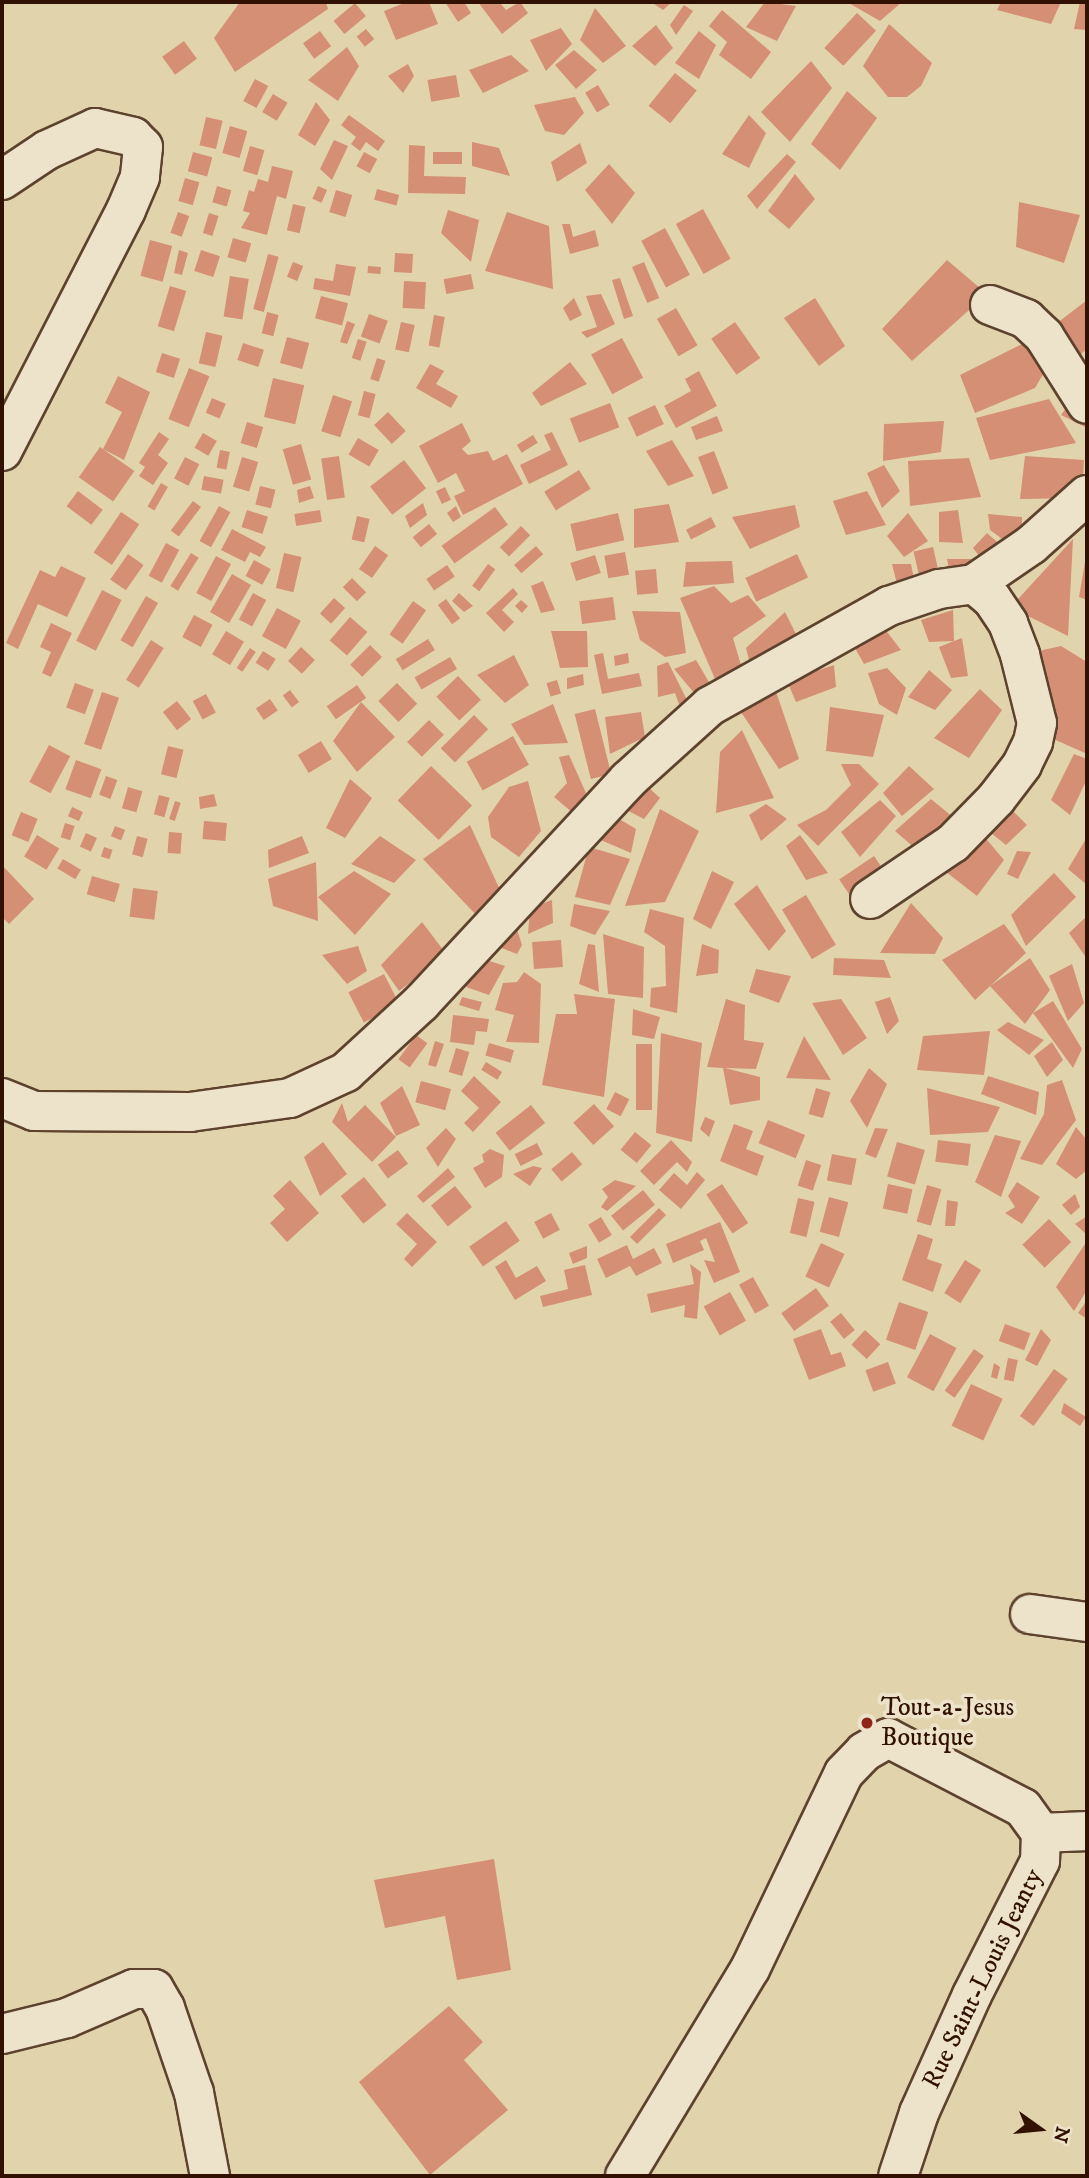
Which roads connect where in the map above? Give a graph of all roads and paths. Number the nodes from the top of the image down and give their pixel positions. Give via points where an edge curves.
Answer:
1 (2, 180) edge
2 (990, 305) dead end
3 (1087, 404) edge
4 (2, 451) edge
5 (1087, 495) edge
6 (974, 584) junction
7 (870, 899) dead end
8 (2, 1098) edge
9 (1030, 1614) dead end
10 (1087, 1622) edge
11 (1087, 1831) edge
12 (1041, 1833) junction
13 (2, 2034) edge
14 (210, 2176) edge
15 (625, 2176) edge
16 (898, 2176) edge

1 - 4 street via 47,150 95,128 124,134 144,147 126,210
2 - 3 street via 1026,319 1044,337
5 - 6 street via 1031,545
6 - 7 street via 1003,615 1020,655 1037,723 1033,742 1023,765 953,843
6 - 8 street via 939,589 889,606 710,706 628,780 405,1020 346,1072 289,1098 190,1112 34,1111
9 - 10 street
11 - 12 street
12 - 15 street, Rue Saint-Louis Jeanty via 1023,1808 888,1738 864,1752 845,1773 750,1969
12 - 16 street, Rue Saint-Louis Jeanty via 1040,1861 972,1995 919,2113
13 - 14 street via 67,2018 134,1989 154,1989 166,2008 194,2093

